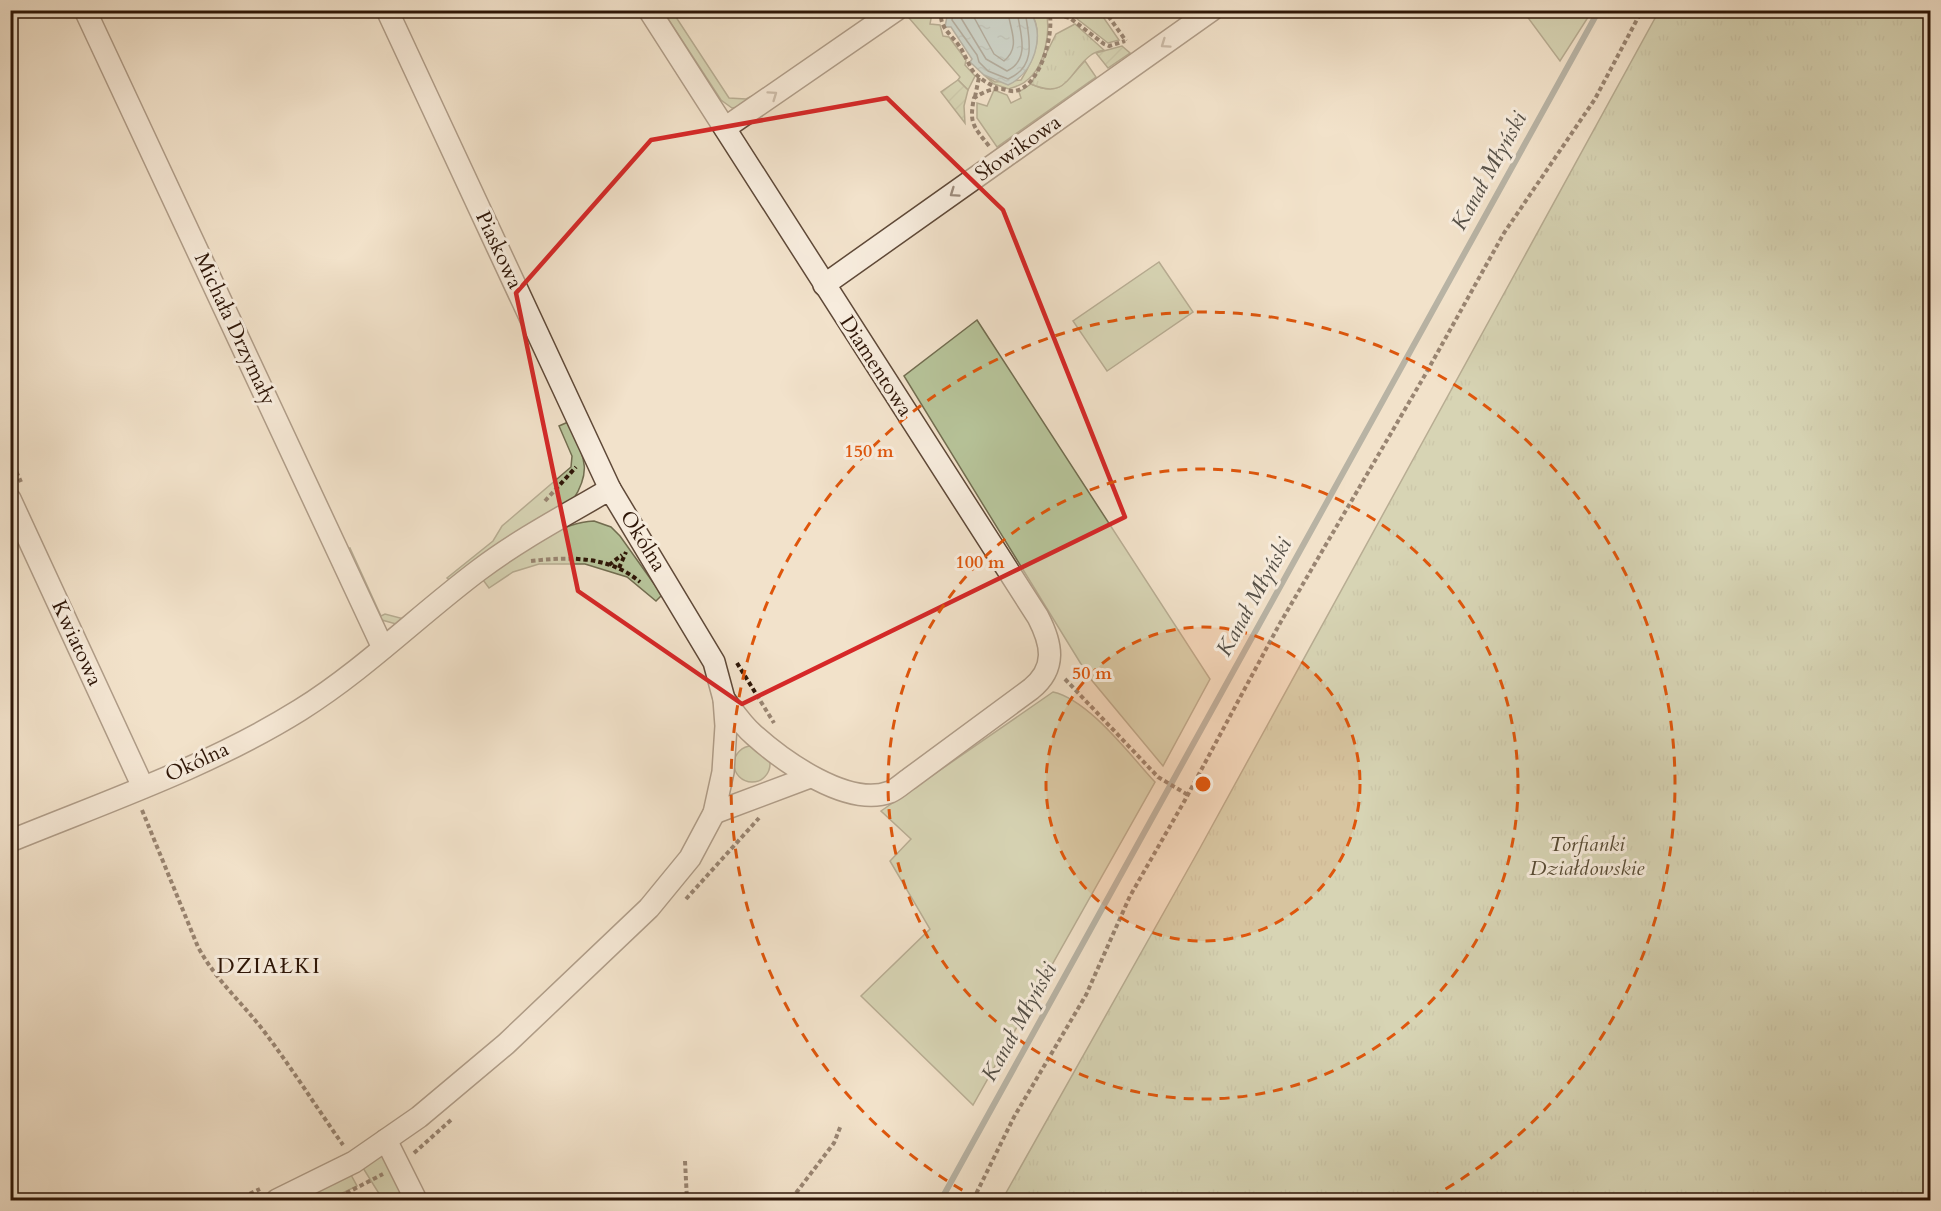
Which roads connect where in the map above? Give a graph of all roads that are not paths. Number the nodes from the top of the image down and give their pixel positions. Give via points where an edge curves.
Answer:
1 (85, 10) edge
2 (387, 10) edge
3 (649, 10) edge
4 (896, 10) edge
5 (1212, 10) edge
6 (725, 128) junction
7 (824, 285) junction
8 (610, 489) junction
9 (10, 499) edge
10 (383, 648) junction
11 (724, 699) junction
12 (753, 734) junction
13 (724, 749) junction
14 (779, 754) junction
15 (723, 772) junction
16 (810, 777) junction
17 (138, 789) junction
18 (773, 791) junction
19 (746, 801) junction
20 (714, 813) junction
21 (10, 841) edge
22 (386, 1140) junction
23 (277, 1200) edge
24 (416, 1200) edge

1 - 10 street, Michała Drzymały
2 - 8 street, Piaskowa
3 - 6 street, Diamentowa
6 -> 4 street
5 -> 7 street, Słowikowa
6 - 7 street, Diamentowa
7 - 16 street, Diamentowa via 1038,617 1052,656 1040,682 1031,690 891,791 860,793
8 - 10 street, Okólna via 479,569
8 - 11 street, Okólna via 714,662
9 - 17 street, Kwiatowa
10 - 17 street, Okólna via 300,710
11 - 12 street
11 - 13 street, Okólna
12 - 13 street
12 - 14 street
13 - 15 street, Okólna
14 - 16 street
14 - 18 street
15 - 19 street
15 - 20 street, Okólna
16 - 18 street
17 - 21 street, Okólna
18 - 19 street
19 - 20 street
20 - 22 street, Okólna via 675,878 618,939 463,1082
22 - 23 street, Okólna via 354,1162
22 - 24 street

